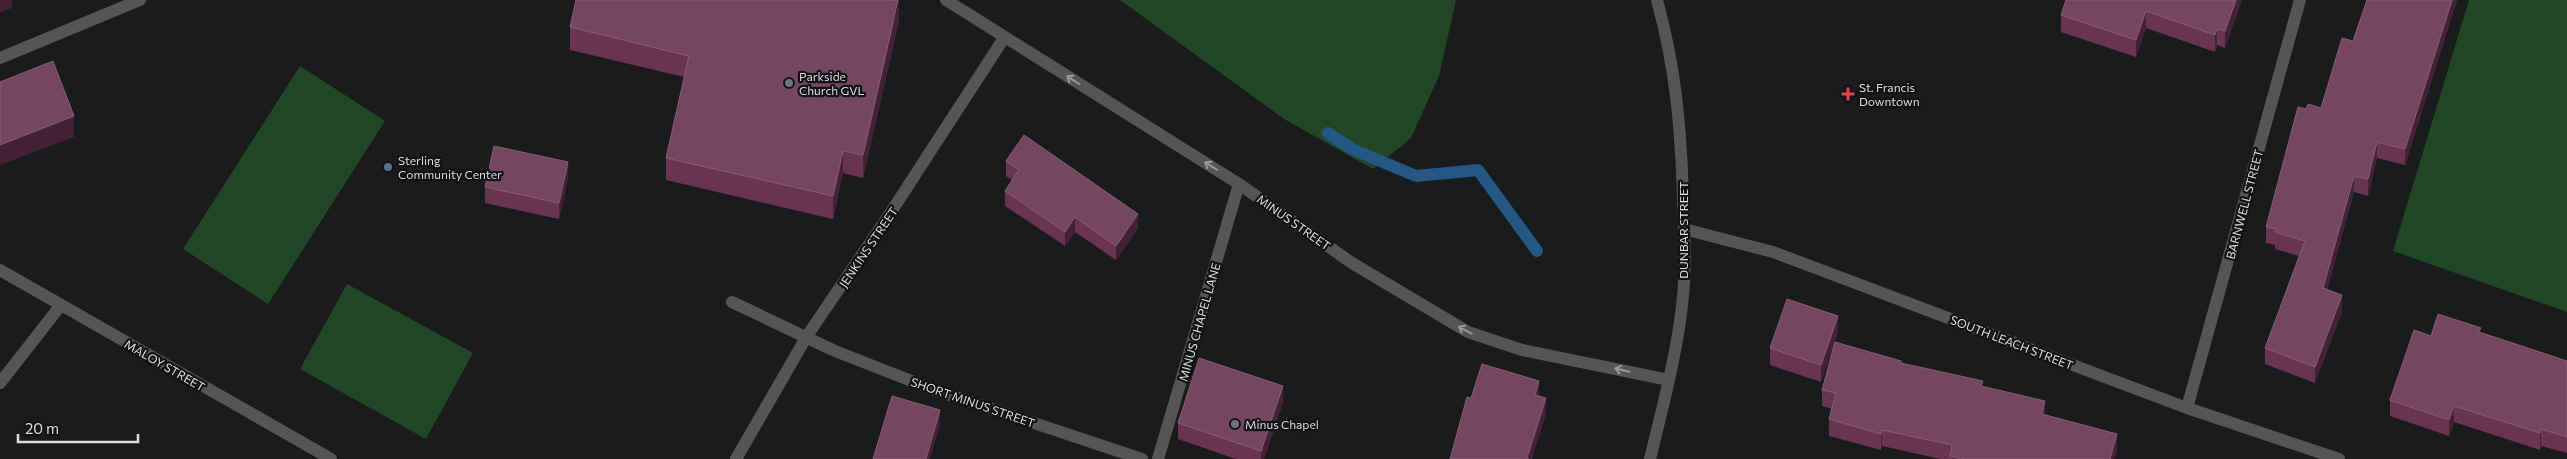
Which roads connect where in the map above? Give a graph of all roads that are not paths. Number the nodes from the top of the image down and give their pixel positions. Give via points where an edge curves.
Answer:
1 (140, 0) edge
2 (946, 0) edge
3 (1657, 0) edge
4 (2300, 0) edge
5 (1004, 38) junction
6 (0, 58) edge
7 (1239, 184) junction
8 (1684, 229) junction
9 (0, 270) edge
10 (732, 302) dead end
11 (62, 306) junction
12 (807, 336) junction
13 (1669, 380) junction
14 (0, 383) edge
15 (2187, 408) junction
16 (331, 459) edge
17 (736, 459) edge
18 (1142, 459) edge
19 (1158, 459) edge
20 (1650, 459) edge
21 (2339, 459) edge

1 - 6 street
2 - 5 street, MINUS STREET
3 - 8 street, DUNBAR STREET via 1667,38 1680,121
4 - 15 street, BARNWELL STREET
7 -> 5 street, MINUS STREET
5 - 12 street, JENKINS STREET
13 -> 7 street, MINUS STREET via 1522,350 1468,332 1352,263
7 - 19 street, MINUS CHAPEL LANE
8 - 13 street, DUNBAR STREET via 1682,305
8 - 15 street, SOUTH LEACH STREET via 1773,252
9 - 11 street, MALOY STREET
10 - 12 street, SHORT MINUS STREET
11 - 14 street
11 - 16 street, MALOY STREET
12 - 17 street, JENKINS STREET
12 - 18 street, SHORT MINUS STREET via 835,351 932,389
13 - 20 street, DUNBAR STREET
15 - 21 street, SOUTH LEACH STREET

